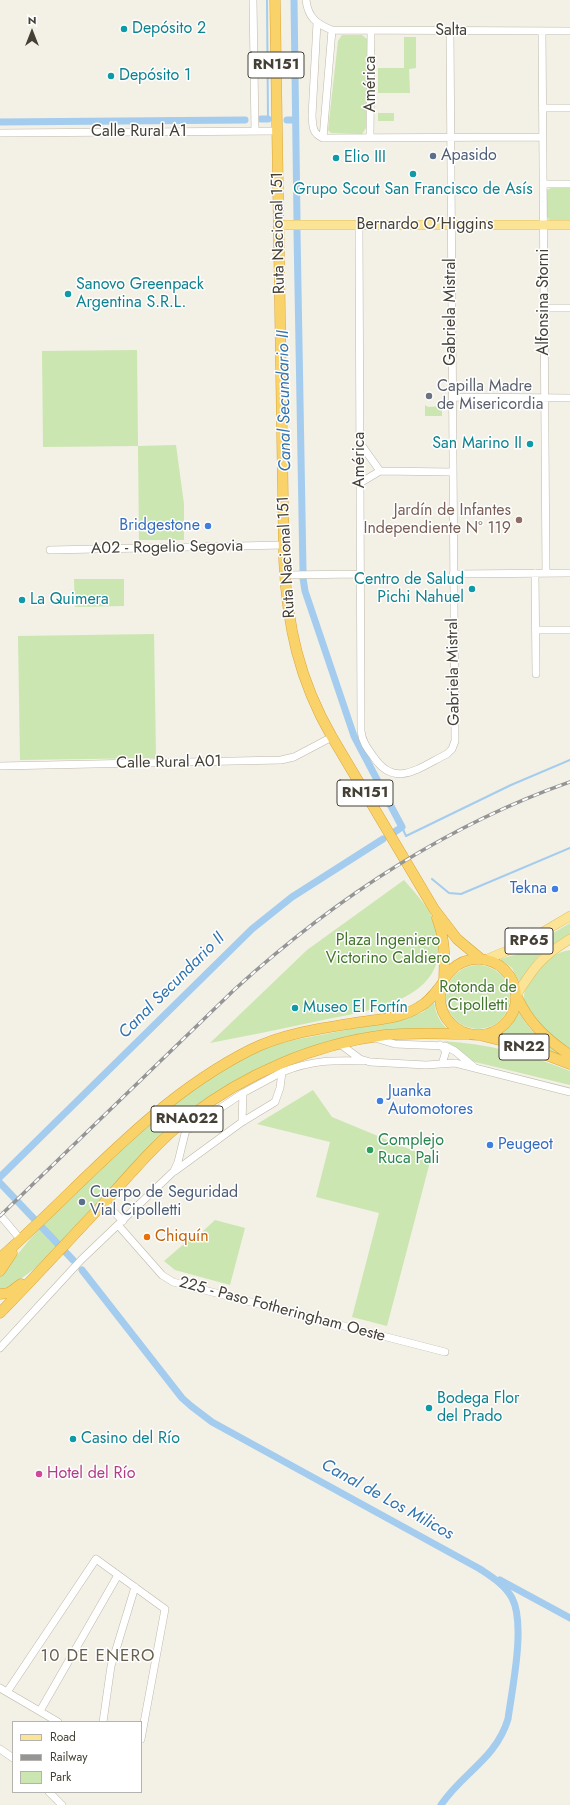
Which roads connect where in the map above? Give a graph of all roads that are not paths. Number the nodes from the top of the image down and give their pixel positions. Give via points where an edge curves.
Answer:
1 (253, 0) edge
2 (275, 0) edge
3 (306, 0) edge
4 (317, 23) junction
5 (332, 30) junction
6 (371, 30) junction
7 (450, 31) junction
8 (542, 31) junction
9 (570, 31) edge
10 (542, 108) junction
11 (570, 108) edge
12 (255, 131) junction
13 (277, 131) junction
14 (0, 133) edge
15 (542, 137) junction
16 (323, 138) junction
17 (370, 138) junction
18 (450, 138) junction
19 (543, 184) junction
20 (570, 184) edge
21 (279, 225) junction
22 (359, 225) junction
23 (451, 225) junction
24 (543, 225) junction
25 (570, 225) edge
26 (544, 308) junction
27 (570, 308) edge
28 (452, 397) junction
29 (544, 398) junction
30 (570, 398) edge
31 (360, 443) junction
32 (380, 471) junction
33 (452, 472) junction
34 (360, 483) junction
35 (284, 545) junction
36 (50, 550) dead end
37 (535, 573) junction
38 (546, 573) junction
39 (570, 573) edge
40 (360, 574) junction
41 (452, 574) junction
42 (285, 575) junction
43 (536, 630) junction
44 (570, 630) edge
45 (536, 674) dead end
46 (332, 737) junction
47 (0, 766) edge
48 (398, 775) joint
49 (434, 909) junction
50 (570, 916) edge
51 (570, 939) edge
52 (570, 946) edge
53 (549, 952) junction
54 (483, 959) junction
55 (443, 982) junction
56 (517, 996) junction
57 (473, 1035) junction
58 (372, 1037) junction
59 (340, 1044) junction
60 (440, 1045) junction
61 (570, 1055) edge
62 (364, 1061) junction
63 (442, 1064) junction
64 (570, 1064) edge
65 (475, 1068) junction
66 (282, 1072) junction
67 (570, 1092) edge
68 (243, 1093) junction
69 (190, 1117) junction
70 (242, 1122) junction
71 (186, 1131) junction
72 (170, 1175) junction
73 (104, 1202) junction
74 (0, 1215) edge
75 (121, 1223) junction
76 (24, 1237) junction
77 (0, 1258) edge
78 (44, 1268) junction
79 (0, 1271) edge
80 (0, 1294) edge
81 (0, 1313) edge
82 (0, 1348) edge
83 (445, 1352) dead end
84 (118, 1575) junction
85 (135, 1587) junction
86 (0, 1688) edge
87 (7, 1692) junction
88 (40, 1711) junction
89 (56, 1721) edge
90 (103, 1721) edge
91 (142, 1734) edge
92 (0, 1749) edge
93 (12, 1757) edge
94 (50, 1793) edge
95 (62, 1805) edge

1 - 12 street
2 - 13 highway, Ruta Nacional 151 / RN151
3 - 4 street via 308,10
4 - 5 street
4 - 16 street via 312,116 313,130
5 - 6 street, Salta
5 - 16 street
6 - 7 street, Salta
6 - 17 street, América
7 - 8 street, Salta
7 - 18 street, Gabriela Mistral
8 - 9 street, Salta
8 - 10 street, Alfonsina Storni
10 - 11 street
10 - 15 street, Alfonsina Storni
12 - 13 street, Calle Rural A1
12 - 14 street, Calle Rural A1
13 - 21 highway, Ruta Nacional 151 / RN151
15 - 18 street
15 - 19 street, Alfonsina Storni
16 - 17 street
17 - 18 street
18 - 23 street, Gabriela Mistral
19 - 20 street
19 - 24 street, Alfonsina Storni
21 - 22 main road, Bernardo O'Higgins
21 - 35 highway, Ruta Nacional 151 / RN151
22 - 23 main road, Bernardo O'Higgins
22 - 31 street, América
23 - 24 main road, Bernardo O'Higgins
23 - 28 street, Gabriela Mistral
24 - 25 main road, Bernardo O'Higgins
24 - 26 street, Alfonsina Storni
26 - 27 street
26 - 29 street, Alfonsina Storni
28 - 29 street
28 - 33 street, Gabriela Mistral
29 - 30 street
29 - 38 street, Alfonsina Storni
31 - 32 street
31 - 34 street, América
32 - 33 street
32 - 34 street
33 - 41 street, Gabriela Mistral
34 - 40 street, América
35 - 36 street, A02 - Rogelio Segovia
35 - 42 highway, Ruta Nacional 151 / RN151
37 - 38 street
37 - 41 street
37 - 43 street
38 - 39 street
40 - 42 street
40 - 48 street, América via 362,734 365,744 378,764
41 - 48 street, Gabriela Mistral via 454,745 447,754
42 - 46 highway, Ruta Nacional 151 / RN151 via 289,616 297,654 311,696
43 - 44 street
43 - 45 street
46 - 47 street, Calle Rural A01 via 294,757 281,760
46 - 49 highway, Ruta Nacional 151 / RN151
49 - 54 highway, Ruta Nacional 151 / RN151 via 457,939
49 - 55 highway, Ruta Nacional 151 / RN151 via 444,939
50 - 54 main road, RP65 via 521,945
51 - 53 main road, RP65
52 - 53 main road
53 - 56 main road, RP65 via 535,966
54 - 55 highway via 458,965
54 - 56 highway, RN22 via 499,965 509,974
55 - 57 highway, RN22 via 440,998 443,1012 451,1024
55 - 76 highway, RNA022 via 425,1004 409,1012 389,1018 292,1035 235,1058 190,1087 141,1125
56 - 57 highway, RN22 via 514,1011 507,1022 490,1033
56 - 61 highway, RN22 via 525,1013 538,1030
57 - 58 highway, RNA022 via 404,1034
57 - 64 highway, RN22 via 522,1046
58 - 59 highway, RNA022
58 - 60 street via 395,1044
59 - 62 street
59 - 69 highway, RNA022 via 258,1074 228,1090
60 - 63 street via 446,1051
60 - 65 street via 455,1051
62 - 63 street
62 - 66 street via 326,1060
63 - 65 street via 455,1063
65 - 67 street
66 - 68 street
66 - 70 street via 275,1102
68 - 70 street
68 - 71 street
69 - 71 street
69 - 73 highway, RNA022 via 149,1154
70 - 72 street
71 - 72 street via 178,1162
72 - 75 street
73 - 75 street, 225 - Paso Fotheringham Oeste
73 - 78 highway, RNA022
74 - 76 street
75 - 82 street via 81,1260
75 - 83 street, 225 - Paso Fotheringham Oeste via 162,1275 172,1282
76 - 77 highway, RNA022
76 - 79 highway
78 - 80 highway via 12,1291
78 - 81 highway, RNA022
84 - 85 street
84 - 87 street via 96,1559
84 - 88 street
85 - 90 street via 111,1666
85 - 91 street via 165,1609
86 - 87 street
87 - 88 street
88 - 89 street
92 - 93 street
94 - 95 street

